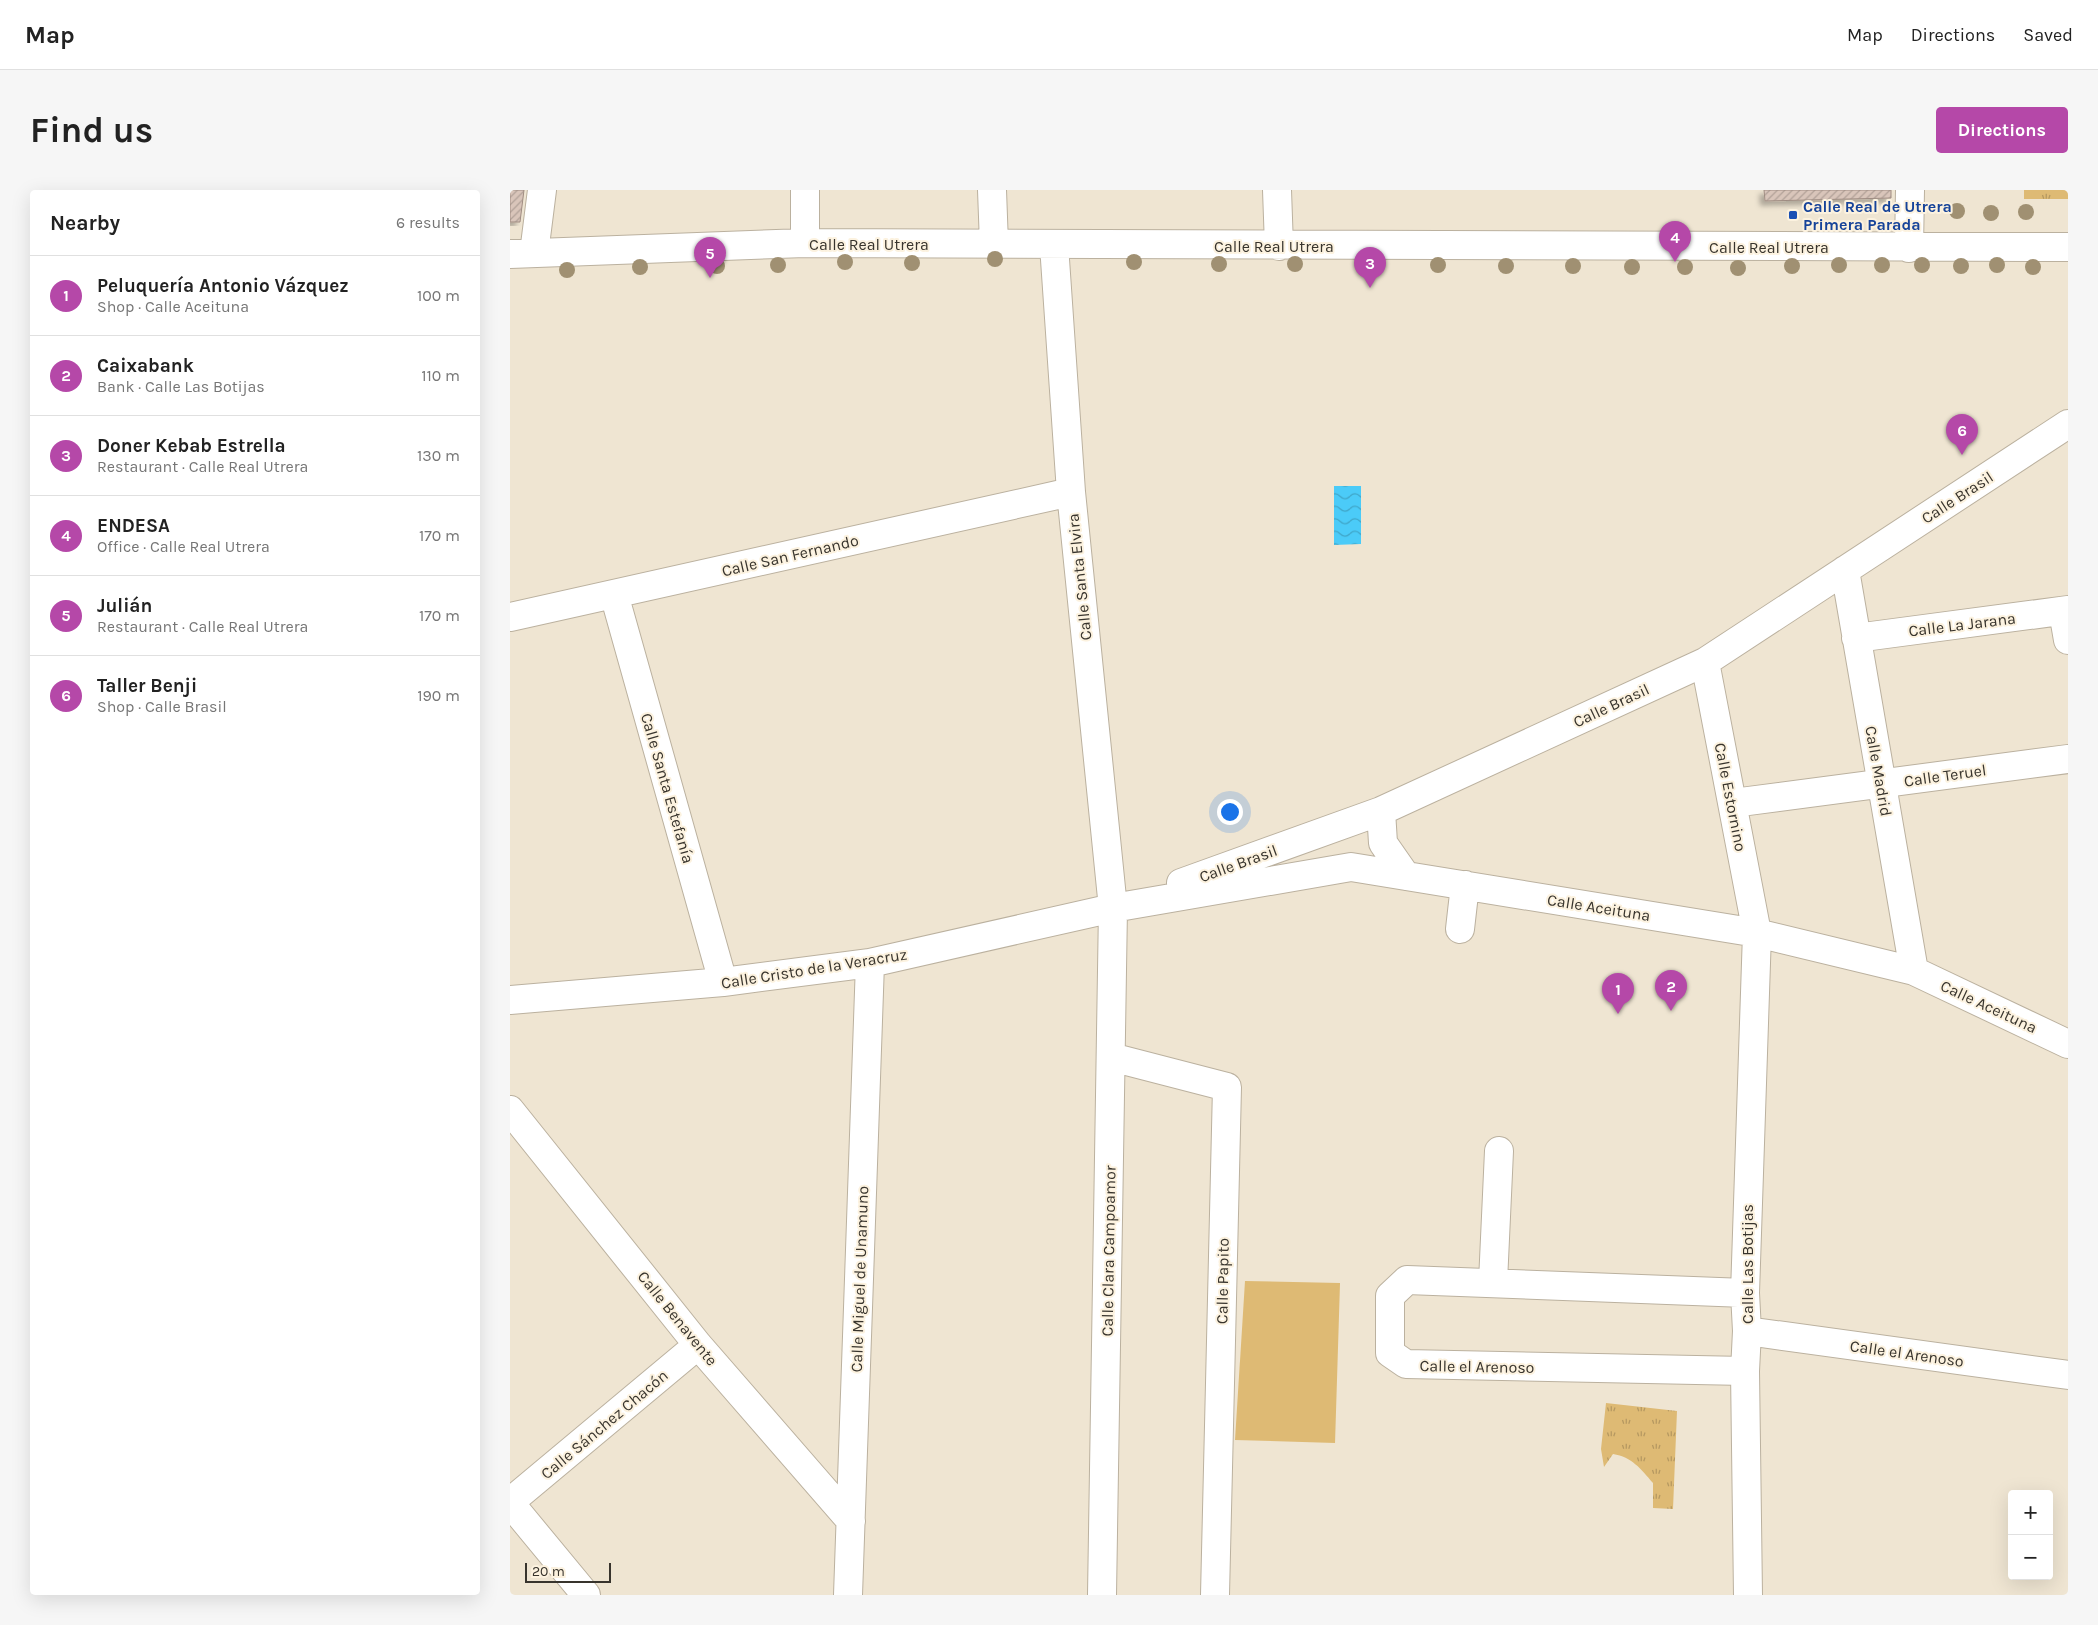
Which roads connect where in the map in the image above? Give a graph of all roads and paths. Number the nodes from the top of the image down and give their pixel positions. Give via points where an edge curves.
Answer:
1 (542, 190) edge
2 (805, 190) edge
3 (992, 190) edge
4 (1277, 190) edge
5 (1910, 190) edge
6 (805, 243) junction
7 (994, 244) junction
8 (1054, 245) junction
9 (1279, 246) junction
10 (2068, 247) edge
11 (1909, 248) junction
12 (522, 254) edge
13 (2068, 424) edge
14 (1071, 492) junction
15 (1845, 570) junction
16 (614, 594) junction
17 (2065, 610) edge
18 (510, 617) edge
19 (1856, 638) junction
20 (2068, 640) edge
21 (1705, 662) junction
22 (2068, 759) edge
23 (1880, 784) junction
24 (1733, 803) junction
25 (1381, 811) junction
26 (1406, 876) junction
27 (1465, 885) junction
28 (1113, 908) junction
29 (1460, 929) dead end
30 (1757, 933) junction
31 (870, 962) junction
32 (1914, 971) junction
33 (723, 982) junction
34 (510, 1000) edge
35 (2068, 1044) edge
36 (1111, 1057) junction
37 (510, 1110) edge
38 (1499, 1151) dead end
39 (1493, 1282) junction
40 (1745, 1293) junction
41 (1747, 1331) junction
42 (698, 1345) junction
43 (1745, 1371) junction
44 (2068, 1375) edge
45 (510, 1503) edge
46 (851, 1521) junction
47 (586, 1595) edge
48 (848, 1595) edge
49 (1102, 1595) edge
50 (1215, 1595) edge
51 (1748, 1595) edge

1 - 12 street
2 - 6 street
3 - 7 street
4 - 9 street
5 - 11 street
6 - 7 street, Calle Real Utrera
6 - 12 street, Calle Real Utrera
7 - 8 street, Calle Real Utrera
8 - 9 street, Calle Real Utrera
8 - 14 street, Calle Santa Elvira
9 - 11 street, Calle Real Utrera
10 - 11 street, Calle Real Utrera
13 - 15 street, Calle Brasil
14 - 16 street, Calle San Fernando
14 - 28 street, Calle Santa Elvira
15 - 19 street, Calle Madrid
15 - 21 street, Calle Brasil
16 - 18 street, Calle San Fernando
16 - 33 street, Calle Santa Estefanía
17 - 19 street, Calle La Jarana
17 - 20 street
19 - 23 street, Calle Madrid
21 - 24 street, Calle Estornino
21 - 25 street, Calle Brasil
22 - 23 street, Calle Teruel
23 - 24 street, Calle Teruel
23 - 32 street, Calle Madrid
24 - 30 street, Calle Estornino
25 - 26 street via 1383,843
25 - 28 street, Calle Brasil
26 - 27 street, Calle Aceituna
26 - 28 street, Calle Aceituna via 1351,867
27 - 29 street
27 - 30 street, Calle Aceituna
28 - 31 street, Calle Cristo de la Veracruz
28 - 36 street, Calle Clara Campoamor
30 - 32 street, Calle Aceituna
30 - 40 street, Calle Las Botijas
31 - 33 street, Calle Cristo de la Veracruz
31 - 46 street, Calle Miguel de Unamuno
32 - 35 street, Calle Aceituna
33 - 34 street, Calle Cristo de la Veracruz
36 - 49 street, Calle Clara Campoamor
36 - 50 street, Calle Papito via 1235,1086
37 - 42 street, Calle Benavente
38 - 39 street
39 - 40 street, Calle el Arenoso
39 - 43 street, Calle el Arenoso via 1407,1280 1390,1296 1390,1353 1406,1364
40 - 41 street, Calle Las Botijas
41 - 43 street, Calle Las Botijas
41 - 44 street, Calle el Arenoso
42 - 45 street, Calle Sánchez Chacón
42 - 46 street, Calle Benavente
43 - 51 street, Calle Las Botijas
45 - 47 street
46 - 48 street, Calle Miguel de Unamuno

